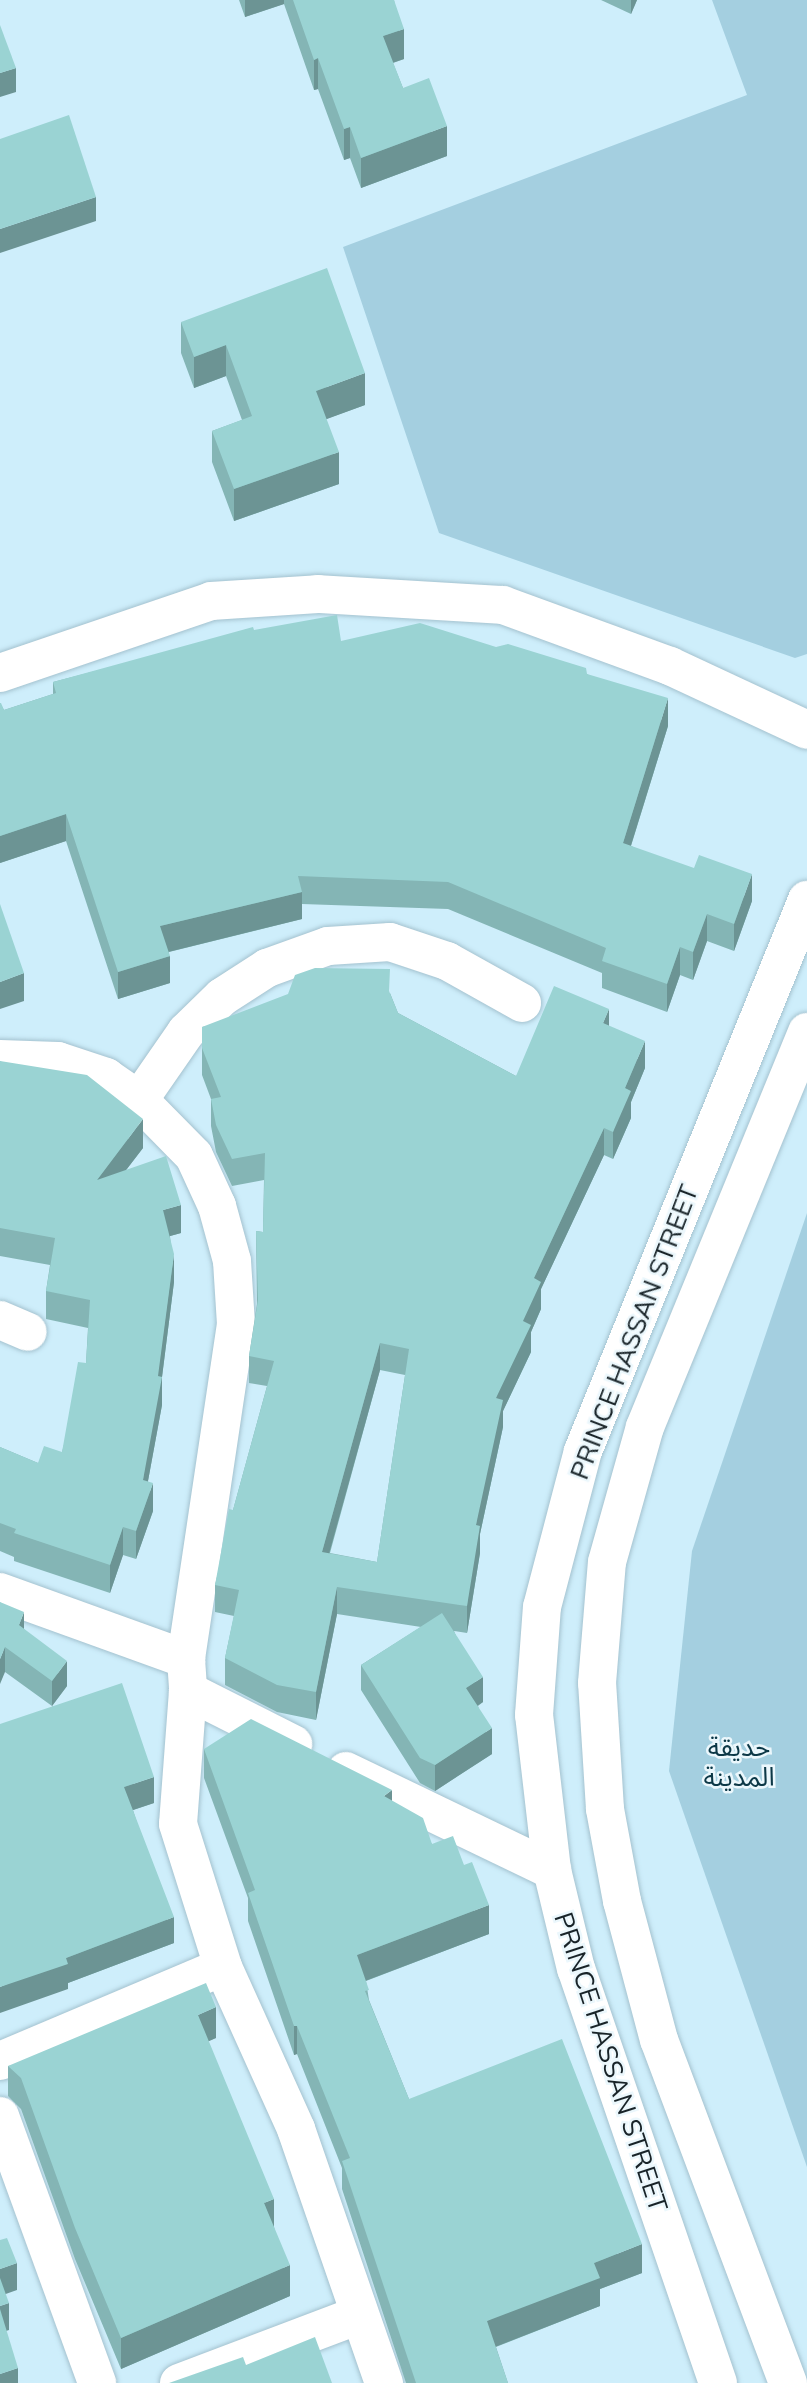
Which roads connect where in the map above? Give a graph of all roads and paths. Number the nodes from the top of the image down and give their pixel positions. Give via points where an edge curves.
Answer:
1 (0, 673) edge
2 (807, 730) edge
3 (807, 900) edge
4 (522, 1003) dead end
5 (807, 1032) edge
6 (0, 1059) edge
7 (139, 1100) junction
8 (0, 1592) edge
9 (187, 1675) junction
10 (552, 1870) junction
11 (223, 1967) junction
12 (0, 2061) edge
13 (0, 2116) edge
14 (359, 2315) junction
15 (97, 2383) edge
16 (179, 2383) edge
17 (384, 2383) edge
18 (718, 2383) edge
19 (788, 2383) edge

1 - 2 street via 211,601 318,594 503,605 670,666
3 - 10 street, PRINCE HASSAN STREET via 583,1451 542,1607 534,1715
4 - 7 street via 447,961 390,942 328,946 267,968 222,997 186,1032
5 - 19 street, PRINCE HASSAN STREET via 645,1427 607,1562 597,1683 605,1809 622,1901 659,2040
6 - 7 street via 58,1061 106,1077
7 - 9 street via 194,1156 216,1206 232,1261 236,1324
8 - 9 street
9 - 10 street via 383,1790
9 - 11 street via 178,1824
10 - 18 street, PRINCE HASSAN STREET via 576,1969
11 - 12 street
11 - 14 street via 296,2129
13 - 15 street
14 - 16 street
14 - 17 street

